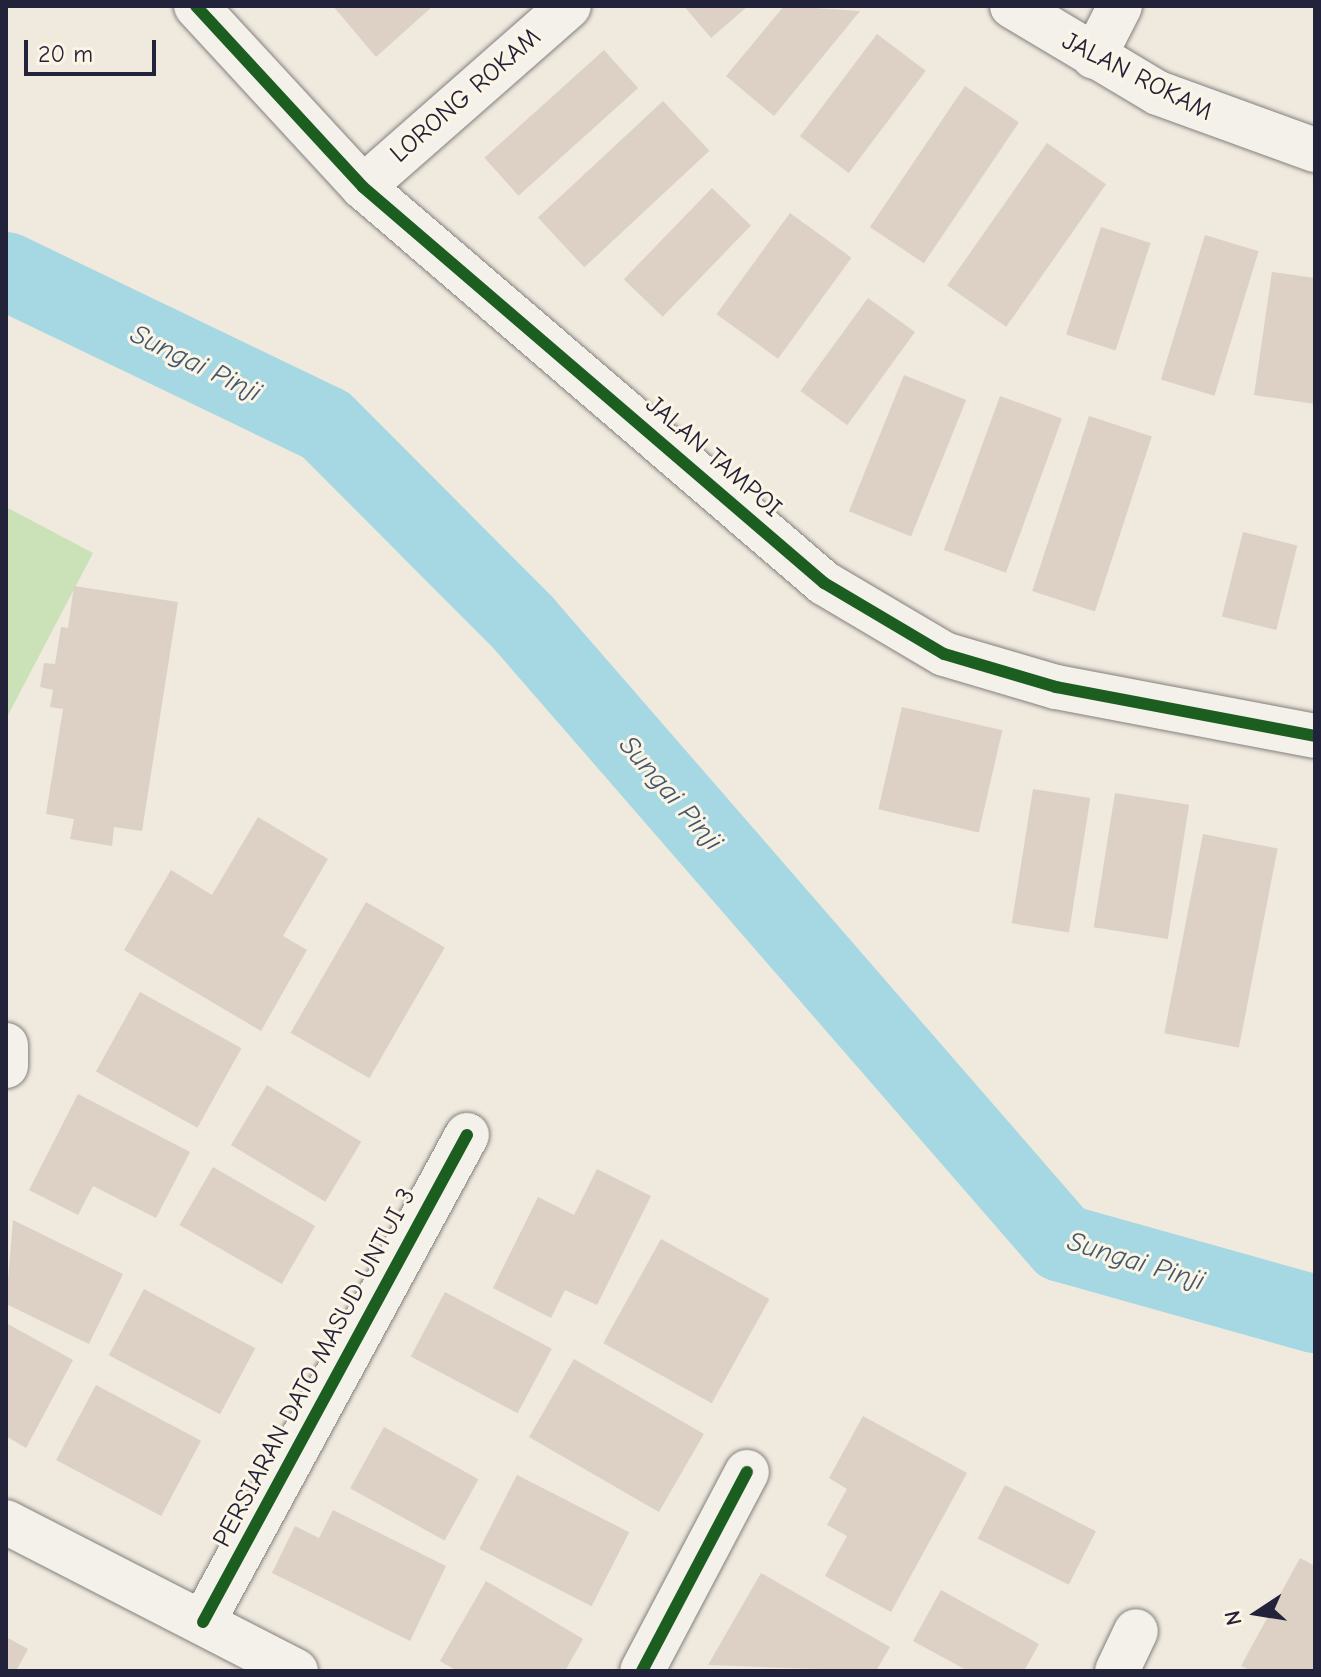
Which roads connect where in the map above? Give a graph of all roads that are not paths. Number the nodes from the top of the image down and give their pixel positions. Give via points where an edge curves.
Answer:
1 (196, 6) edge
2 (569, 6) edge
3 (1012, 6) edge
4 (1120, 6) edge
5 (1094, 57) junction
6 (1315, 150) edge
7 (363, 187) junction
8 (1315, 736) edge
9 (467, 1135) dead end
10 (747, 1472) dead end
11 (6, 1522) edge
12 (203, 1622) junction
13 (1136, 1631) dead end
14 (296, 1671) edge
15 (642, 1671) edge
16 (1117, 1671) edge

1 - 7 street, JALAN TAMPOI
2 - 7 street, LORONG ROKAM
3 - 5 street, JALAN ROKAM
4 - 5 street
5 - 6 street, JALAN ROKAM via 1228,123
7 - 8 street, JALAN TAMPOI via 824,583 944,654 1056,687
9 - 12 street, PERSIARAN DATO MASUD UNTUI 3
10 - 15 street
11 - 12 street
12 - 14 street
13 - 16 street

